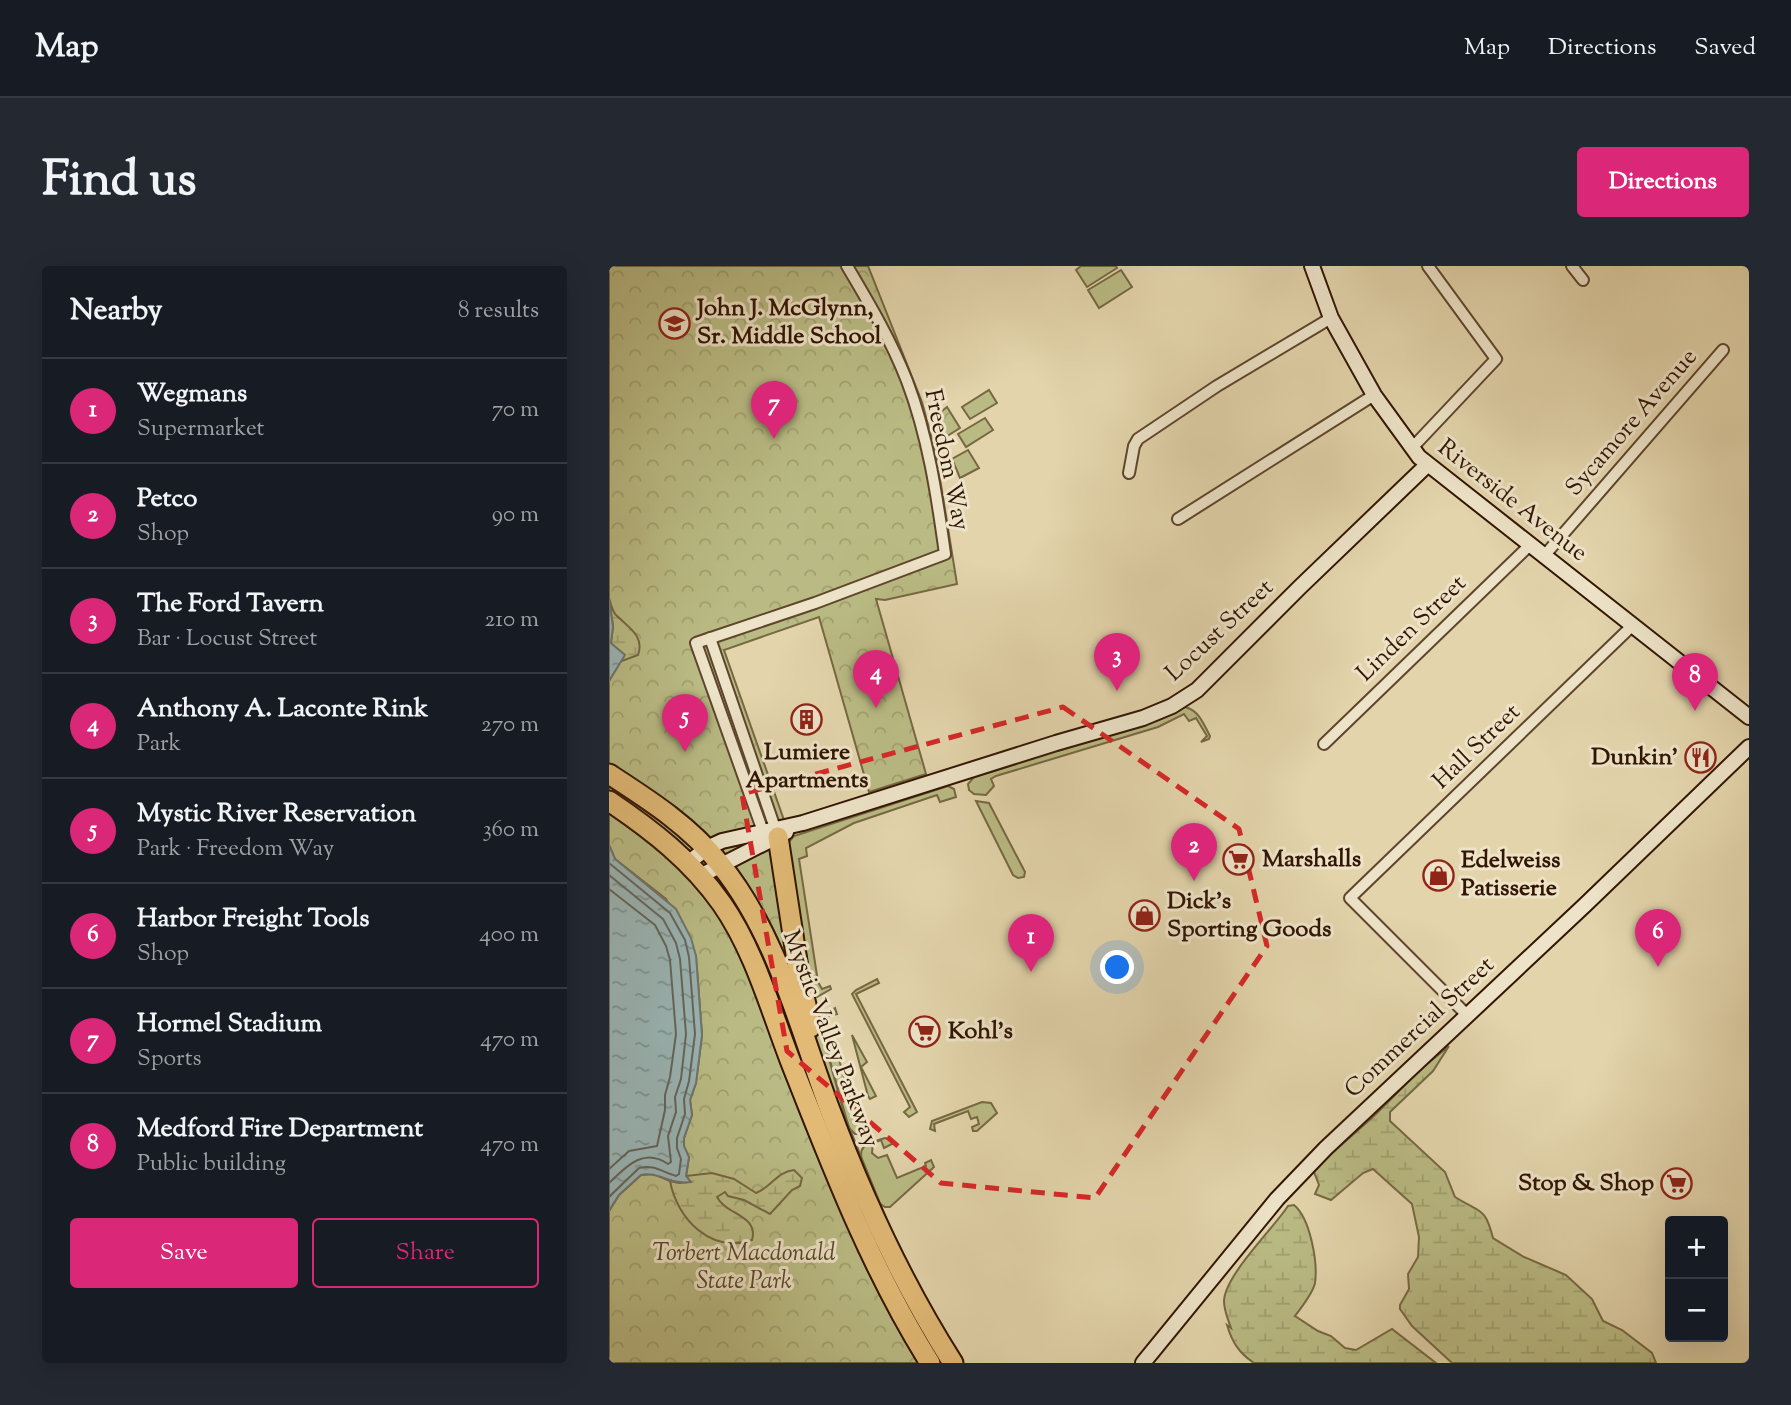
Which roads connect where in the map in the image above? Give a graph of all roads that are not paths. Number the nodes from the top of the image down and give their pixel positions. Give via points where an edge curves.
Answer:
1 (847, 266) edge
2 (1312, 266) edge
3 (1427, 266) edge
4 (1572, 266) edge
5 (1583, 280) dead end
6 (1331, 318) junction
7 (1723, 349) dead end
8 (1374, 395) junction
9 (1412, 448) junction
10 (1427, 465) junction
11 (1129, 474) dead end
12 (1178, 519) dead end
13 (1530, 545) junction
14 (1544, 556) junction
15 (1633, 625) junction
16 (710, 638) junction
17 (1749, 717) edge
18 (1324, 744) dead end
19 (1749, 747) edge
20 (611, 775) edge
21 (609, 801) edge
22 (771, 835) junction
23 (707, 848) junction
24 (721, 865) junction
25 (694, 869) junction
26 (1467, 1015) junction
27 (825, 1096) junction
28 (930, 1363) edge
29 (953, 1363) edge
30 (1143, 1363) edge

1 - 16 street, Freedom Way via 882,327 916,406 945,554
2 - 6 street, Riverside Avenue
3 - 9 street via 1496,359
4 - 5 street
6 - 8 street, Riverside Avenue
6 - 11 street via 1138,439
7 - 14 street, Sycamore Avenue
8 - 9 street, Riverside Avenue
8 - 12 street
9 - 10 street, Riverside Avenue
10 - 13 street, Riverside Avenue
10 - 22 street, Locust Street via 1182,700 1143,718
13 - 14 street, Riverside Avenue
13 - 18 street, Linden Street
14 - 15 street, Riverside Avenue
15 - 17 street, Riverside Avenue
15 - 26 street, Hall Street via 1350,898
16 - 22 street
16 - 22 street, Freedom Way via 696,643
19 - 26 street, Commercial Street
20 - 23 highway, Mystic Valley Parkway via 667,813
21 - 25 highway, Mystic Valley Parkway
22 - 23 street, Locust Street via 722,841
22 - 24 street, Locust Street
22 - 27 highway
23 - 24 highway, Mystic Valley Parkway
23 - 25 street, Locust Street
24 - 25 street, Locust Street
24 - 27 highway, Mystic Valley Parkway via 763,931
25 - 28 highway, Mystic Valley Parkway via 740,935 854,1221
26 - 30 street, Commercial Street via 1295,1180
27 - 29 highway, Mystic Valley Parkway via 883,1238

